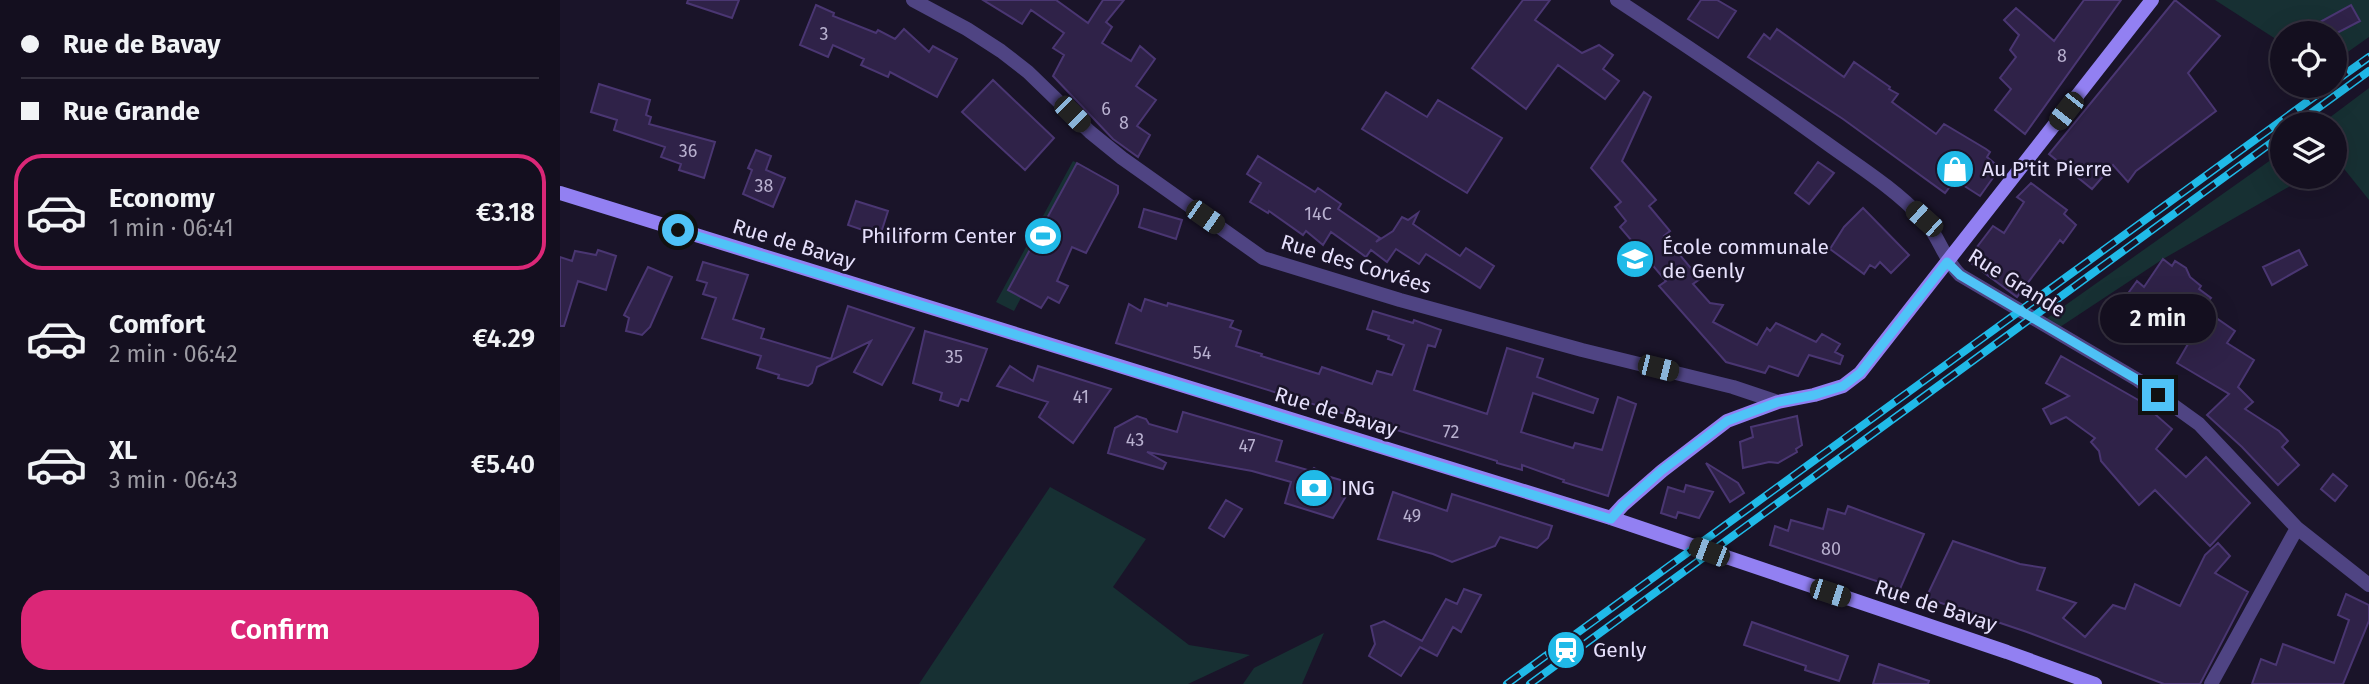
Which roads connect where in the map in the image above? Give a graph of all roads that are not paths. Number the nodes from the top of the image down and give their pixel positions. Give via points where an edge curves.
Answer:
1 (913, 0) edge
2 (1617, 0) edge
3 (2152, 0) edge
4 (560, 193) edge
5 (1947, 262) junction
6 (1778, 402) junction
7 (1611, 519) junction
8 (2297, 528) junction
9 (2369, 585) edge
10 (2095, 684) edge
11 (2211, 684) edge

1 - 6 street, Rue des Corvées via 1001,51 1122,158 1262,258
2 - 5 street, Rue Grande via 1889,188 1924,219
3 - 5 main road
4 - 7 main road, Rue de Bavay
5 - 6 main road via 1860,373 1843,386
5 - 8 street, Rue Grande via 1960,275 2138,380 2199,424
6 - 7 main road via 1727,421 1661,471
7 - 10 main road, Rue de Bavay
8 - 9 street, Rue Grande
8 - 11 street

